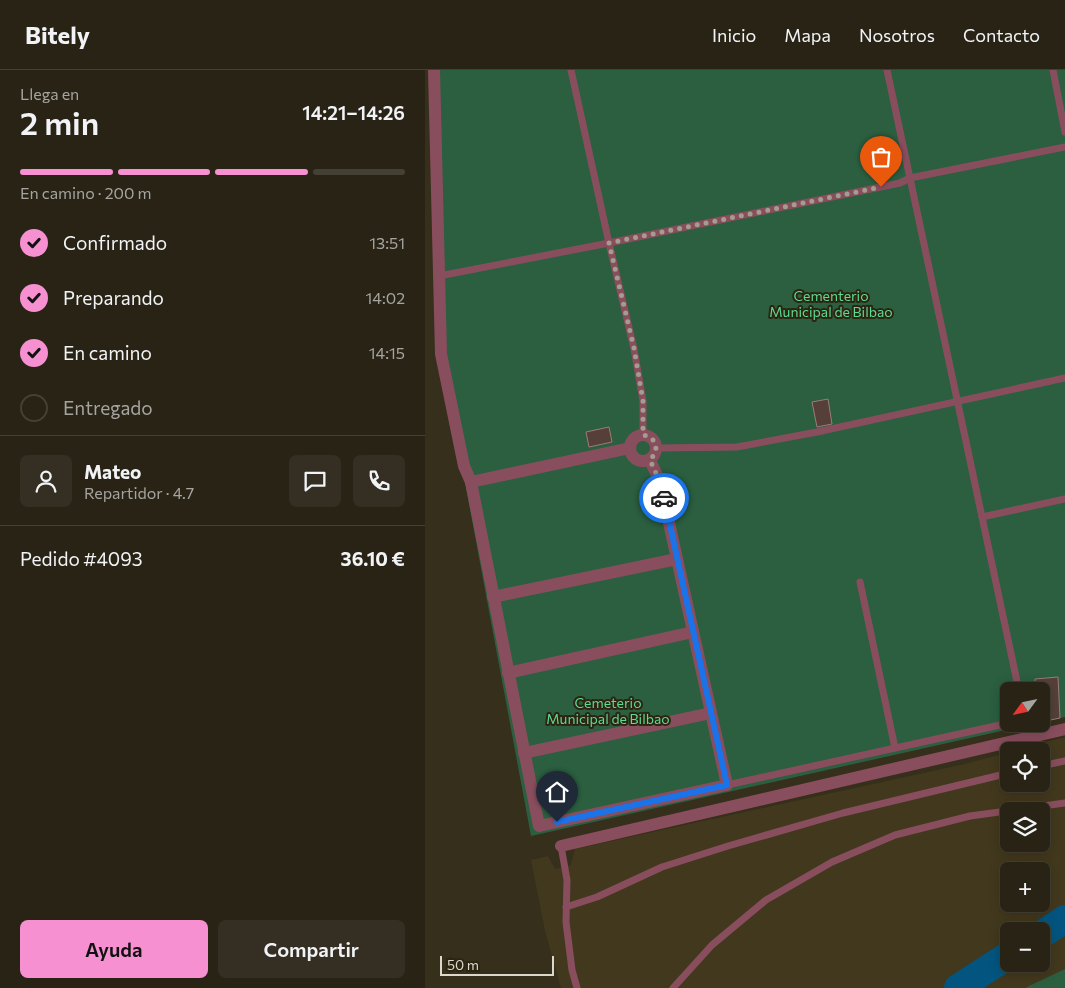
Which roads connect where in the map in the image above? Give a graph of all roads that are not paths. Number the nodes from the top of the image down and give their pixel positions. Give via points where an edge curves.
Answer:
1 (434, 70) edge
2 (571, 70) edge
3 (887, 70) edge
4 (1053, 70) edge
5 (1065, 132) edge
6 (1065, 147) edge
7 (910, 178) junction
8 (609, 243) junction
9 (439, 276) junction
10 (1065, 378) edge
11 (956, 401) junction
12 (643, 435) junction
13 (630, 448) junction
14 (654, 454) junction
15 (471, 482) junction
16 (1065, 499) edge
17 (981, 517) junction
18 (677, 559) junction
19 (860, 582) dead end
20 (493, 597) junction
21 (693, 632) junction
22 (508, 673) junction
23 (1017, 682) edge
24 (711, 713) junction
25 (1000, 724) edge
26 (1065, 729) edge
27 (895, 748) junction
28 (524, 753) junction
29 (1065, 761) edge
30 (1050, 764) edge
31 (1000, 776) edge
32 (727, 785) junction
33 (1065, 803) edge
34 (561, 846) joint
35 (566, 907) junction
36 (577, 988) edge
37 (673, 988) edge

1 - 9 street
2 - 8 lane
3 - 7 lane
4 - 5 lane
6 - 7 lane
7 - 8 lane via 900,183
7 - 11 lane
8 - 9 lane
8 - 12 lane via 634,348 643,401
9 - 15 street via 441,354 464,466
10 - 11 lane
11 - 14 lane via 817,432 737,446
11 - 17 lane
12 - 13 street via 636,437
12 - 14 street via 655,441
13 - 14 street via 632,455 644,462
13 - 15 street
14 - 18 street
15 - 20 street
16 - 17 lane
17 - 23 lane
18 - 20 street
18 - 21 street
19 - 27 lane
20 - 22 street
21 - 22 street
21 - 24 street
22 - 28 street
24 - 28 street
24 - 32 street
25 - 27 lane
26 - 34 street
27 - 32 lane
28 - 32 street via 539,826
29 - 30 lane
31 - 35 lane via 843,813 728,846 662,867 597,897
33 - 37 lane via 970,816 895,835 832,862 766,900 712,945
34 - 35 lane via 567,880
35 - 36 lane via 572,970

